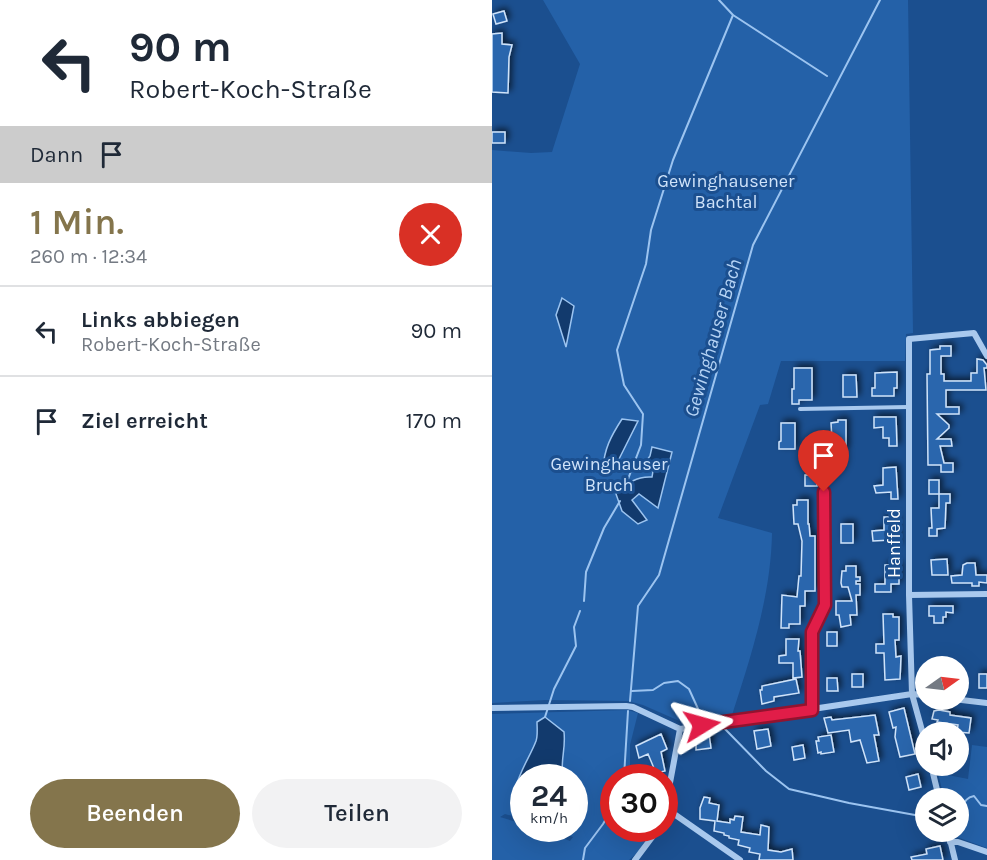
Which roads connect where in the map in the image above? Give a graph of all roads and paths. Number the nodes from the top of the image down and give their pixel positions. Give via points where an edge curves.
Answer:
1 (987, 356) edge
2 (909, 407) junction
3 (800, 409) dead end
4 (824, 492) dead end
5 (987, 594) edge
6 (909, 595) junction
7 (912, 694) junction
8 (915, 694) edge
9 (969, 701) edge
10 (987, 703) edge
11 (492, 708) edge
12 (812, 710) junction
13 (920, 722) edge
14 (681, 729) junction
15 (675, 764) edge
16 (678, 820) edge
17 (648, 842) edge
18 (951, 843) joint
19 (987, 852) edge
20 (635, 860) edge
21 (740, 860) edge
22 (955, 860) edge

1 - 2 street, Hanffeld via 974,333 909,339
2 - 3 lane
2 - 6 street, Hanffeld
4 - 12 street via 825,605 812,632
5 - 6 street
6 - 7 street, Hanffeld
7 - 8 street
7 - 12 street
7 - 13 street, Hanffeld
9 - 10 street
11 - 14 street via 629,706
12 - 14 street
14 - 15 street
16 - 21 street
17 - 20 street
18 - 19 street
18 - 22 street

